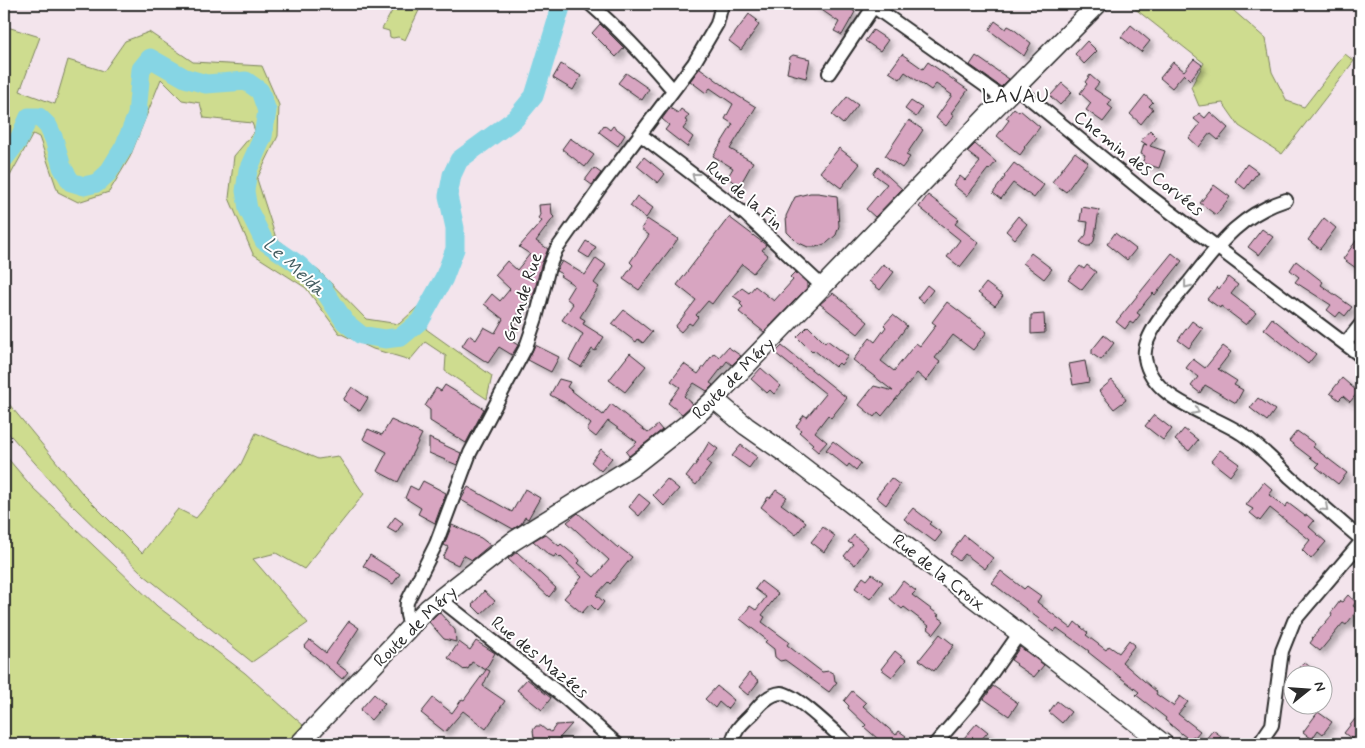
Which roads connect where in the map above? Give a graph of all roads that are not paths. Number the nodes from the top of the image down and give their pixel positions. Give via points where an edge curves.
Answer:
1 (590, 4) edge
2 (722, 4) edge
3 (1098, 4) edge
4 (872, 5) edge
5 (829, 73) dead end
6 (673, 90) junction
7 (1010, 93) junction
8 (641, 135) junction
9 (1286, 200) dead end
10 (1217, 247) junction
11 (823, 287) junction
12 (1361, 324) edge
13 (1345, 344) junction
14 (1361, 356) edge
15 (714, 399) junction
16 (1361, 540) edge
17 (440, 599) junction
18 (412, 625) junction
19 (1019, 634) junction
20 (299, 744) edge
21 (617, 744) edge
22 (732, 744) edge
23 (848, 744) edge
24 (934, 744) edge
25 (1164, 744) edge
26 (1259, 744) edge

1 - 6 street via 644,55
2 - 6 street, Grande Rue via 717,24
3 - 7 main road, Route de Méry
4 - 5 street
4 - 7 street, Chemin des Corvées
6 - 8 street, Grande Rue
7 - 10 street, Chemin des Corvées
7 - 11 main road, Route de Méry
11 -> 8 street, Rue de la Fin via 746,215
8 - 18 street, Grande Rue via 556,250 526,346 470,453 436,544 407,602 408,622
9 - 10 street via 1253,214
10 - 13 street, Chemin des Corvées
10 -> 16 street via 1161,317 1146,342 1144,355 1148,370 1155,382 1170,394 1241,434
11 - 15 main road, Route de Méry
12 - 13 street
13 - 14 street, Chemin des Corvées
15 - 17 main road, Route de Méry via 632,467 512,542
15 - 19 main road, Rue de la Croix
16 - 26 street via 1294,621 1282,651 1272,725
17 - 18 main road, Route de Méry
17 - 21 street, Rue des Mazées via 565,698
18 - 20 main road, Route de Méry
19 - 24 street via 974,700
19 - 25 main road, Rue de la Croix
22 - 23 street via 736,731 756,709 766,699 780,693 793,697

